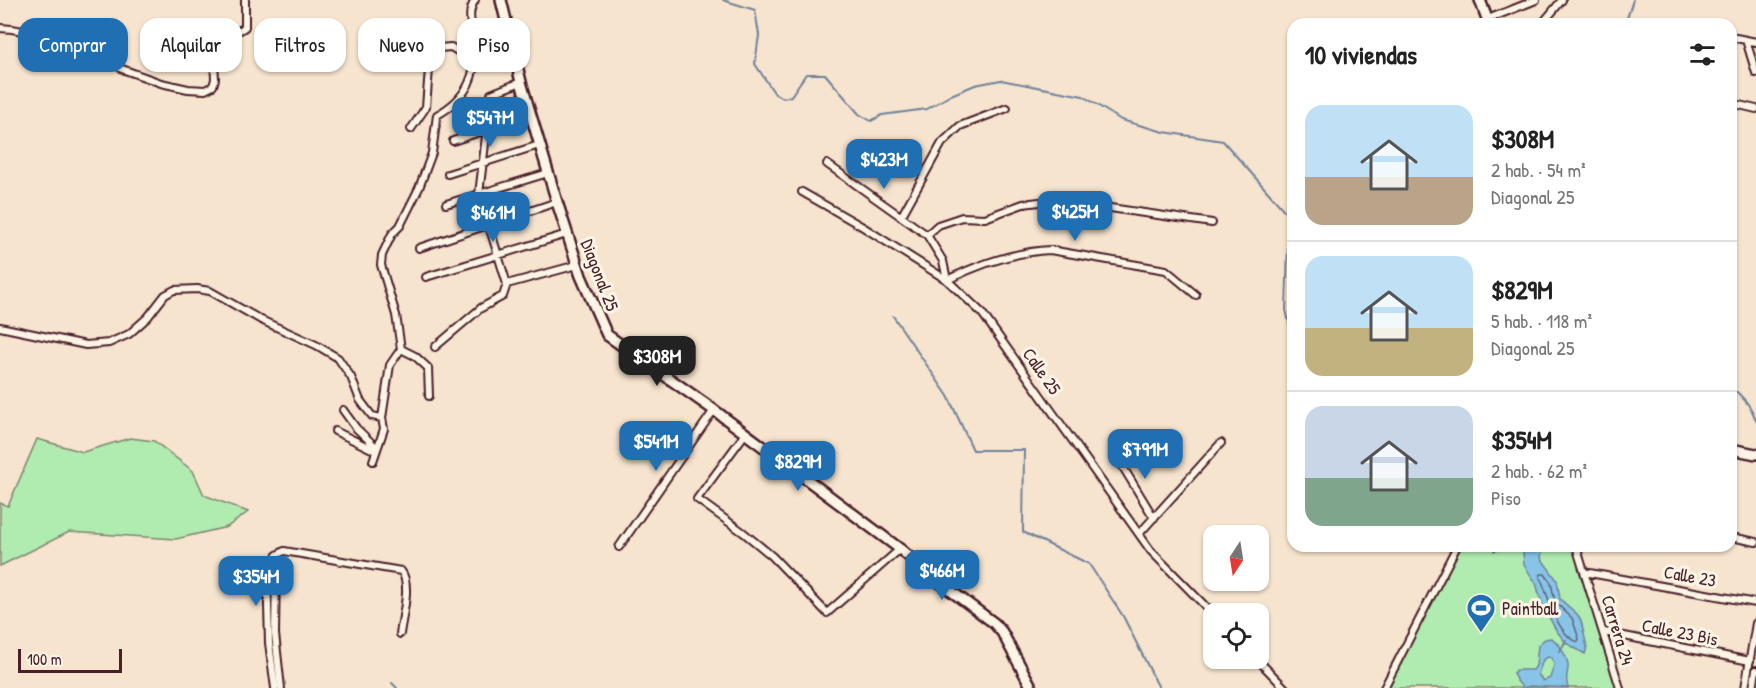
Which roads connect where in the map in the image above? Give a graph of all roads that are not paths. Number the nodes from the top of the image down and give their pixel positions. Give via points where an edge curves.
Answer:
1 (245, 0) edge
2 (475, 0) edge
3 (501, 0) edge
4 (1480, 0) edge
5 (1536, 0) edge
6 (1562, 0) edge
7 (469, 18) edge
8 (1487, 18) edge
9 (1497, 18) edge
10 (1547, 18) edge
11 (0, 28) edge
12 (1737, 38) edge
13 (1746, 40) junction
14 (1756, 42) edge
15 (457, 51) edge
16 (473, 72) edge
17 (1756, 73) edge
18 (521, 82) junction
19 (1737, 105) edge
20 (426, 107) junction
21 (1007, 108) dead end
22 (1756, 109) edge
23 (438, 115) junction
24 (530, 115) junction
25 (411, 129) dead end
26 (485, 130) junction
27 (453, 141) dead end
28 (539, 145) junction
29 (482, 163) junction
30 (827, 164) dead end
31 (548, 173) junction
32 (448, 174) dead end
33 (802, 192) dead end
34 (478, 194) junction
35 (557, 202) junction
36 (446, 204) dead end
37 (901, 217) junction
38 (1212, 223) dead end
39 (488, 225) junction
40 (567, 234) junction
41 (927, 236) junction
42 (419, 248) dead end
43 (498, 254) junction
44 (577, 265) junction
45 (426, 277) dead end
46 (947, 280) junction
47 (507, 284) junction
48 (1196, 295) dead end
49 (0, 327) edge
50 (435, 347) dead end
51 (401, 349) junction
52 (429, 396) dead end
53 (343, 410) dead end
54 (714, 410) junction
55 (382, 418) junction
56 (334, 431) dead end
57 (746, 434) junction
58 (1132, 442) dead end
59 (1221, 443) dead end
60 (377, 450) junction
61 (1737, 450) edge
62 (1756, 454) edge
63 (373, 461) dead end
64 (1154, 518) junction
65 (1139, 534) junction
66 (1737, 538) edge
67 (1756, 542) edge
68 (618, 547) dead end
69 (900, 549) junction
70 (1454, 552) edge
71 (1578, 552) edge
72 (271, 563) junction
73 (1584, 572) junction
74 (1756, 603) edge
75 (1203, 604) edge
76 (1756, 623) edge
77 (1604, 632) junction
78 (400, 634) dead end
79 (1750, 661) junction
80 (1267, 669) edge
81 (1756, 670) edge
82 (275, 688) edge
83 (281, 688) edge
84 (1032, 688) edge
85 (1285, 688) edge
86 (1384, 688) edge
87 (1620, 688) edge
88 (1745, 688) edge
89 (1753, 688) edge

1 - 11 street via 244,27 213,43 215,79 213,86 205,90 173,86 122,69 88,44
2 - 7 street
3 - 18 street, Diagonal 25
4 - 8 street
5 - 9 street
6 - 10 street
12 - 13 street
13 - 14 street
13 - 17 street
15 - 20 street via 439,48 429,69
16 - 23 street via 466,92
18 - 24 street, Diagonal 25
18 - 26 street via 491,94
19 - 22 street
20 - 23 street
20 - 25 street
21 - 37 street via 960,126 942,143
23 - 51 street via 432,153 419,188 382,255
24 - 26 street
24 - 28 street, Diagonal 25
26 - 27 street
26 - 29 street
28 - 29 street
28 - 31 street, Diagonal 25
29 - 32 street
29 - 34 street
30 - 37 street
31 - 34 street
31 - 35 street, Diagonal 25
33 - 46 street, Calle 25
34 - 36 street
34 - 39 street
35 - 39 street
35 - 40 street, Diagonal 25
37 - 41 street
38 - 41 street via 1056,200 1023,204 985,218 962,217 939,225
39 - 42 street
39 - 43 street
40 - 43 street
40 - 44 street, Diagonal 25
41 - 46 street via 943,261
43 - 45 street
43 - 47 street
44 - 47 street
44 - 54 street, Diagonal 25 via 607,335
46 - 48 street via 978,265 1050,250 1166,270
46 - 65 street, Calle 25 via 981,313
47 - 50 street via 503,296 481,308
49 - 55 street via 86,345 109,344 129,334 174,290 210,291 338,358 360,400 372,416
51 - 52 street via 428,368
51 - 55 street via 390,365
53 - 60 street
54 - 57 street, Diagonal 25
54 - 68 street
55 - 60 street via 384,429
56 - 60 street
57 - 69 street, Diagonal 25
57 - 69 street via 698,499 772,556 827,614
58 - 64 street via 1115,454
59 - 64 street
60 - 63 street
61 - 62 street
64 - 65 street
65 - 75 street, Calle 25
66 - 67 street
69 - 84 street, Diagonal 25 via 994,623
70 - 86 street
71 - 73 street, Carrera 24
72 - 78 street via 284,551 401,571 407,587
72 - 82 street via 267,568 269,635
72 - 83 street via 276,568 275,634
73 - 74 street, Calle 23
73 - 77 street, Carrera 24
76 - 79 street
77 - 79 street, Calle 23 Bis
77 - 87 street, Carrera 24
79 - 88 street
80 - 85 street
81 - 89 street

